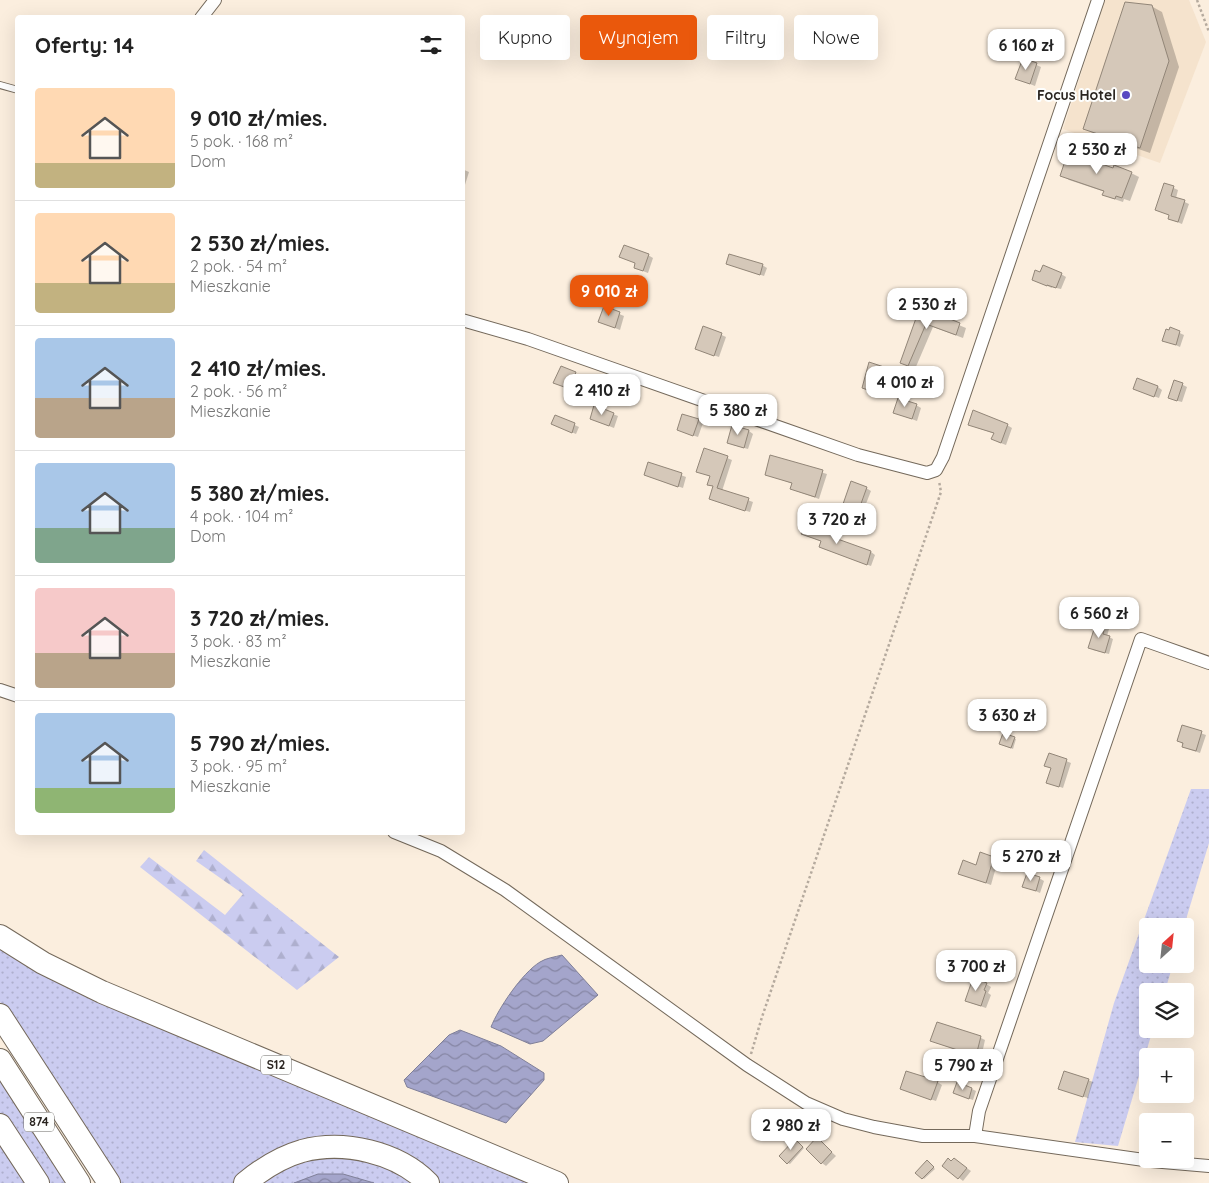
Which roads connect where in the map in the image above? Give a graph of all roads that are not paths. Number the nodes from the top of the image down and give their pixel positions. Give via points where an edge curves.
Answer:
1 (215, 0) edge
2 (1098, 0) edge
3 (203, 15) edge
4 (0, 86) edge
5 (15, 89) edge
6 (465, 321) edge
7 (1209, 662) edge
8 (0, 690) edge
9 (15, 695) edge
10 (401, 835) edge
11 (0, 936) edge
12 (0, 1014) edge
13 (0, 1060) edge
14 (0, 1124) edge
15 (975, 1136) junction
16 (1209, 1166) edge
17 (38, 1183) edge
18 (79, 1183) edge
19 (109, 1183) edge
20 (245, 1183) edge
21 (428, 1183) edge
22 (558, 1183) edge

1 - 3 street
2 - 6 street via 936,470 927,473 858,455 528,339
4 - 5 lane
7 - 15 street via 1141,639 979,1111
8 - 9 street
10 - 15 street via 441,851 504,890 747,1065 806,1103 874,1127 923,1136
11 - 22 highway, S12 via 18,949 102,992
12 - 19 highway
13 - 18 highway, 874
14 - 17 highway, 874
15 - 16 street
20 - 21 highway via 271,1164 294,1154 338,1147 378,1154 413,1171

